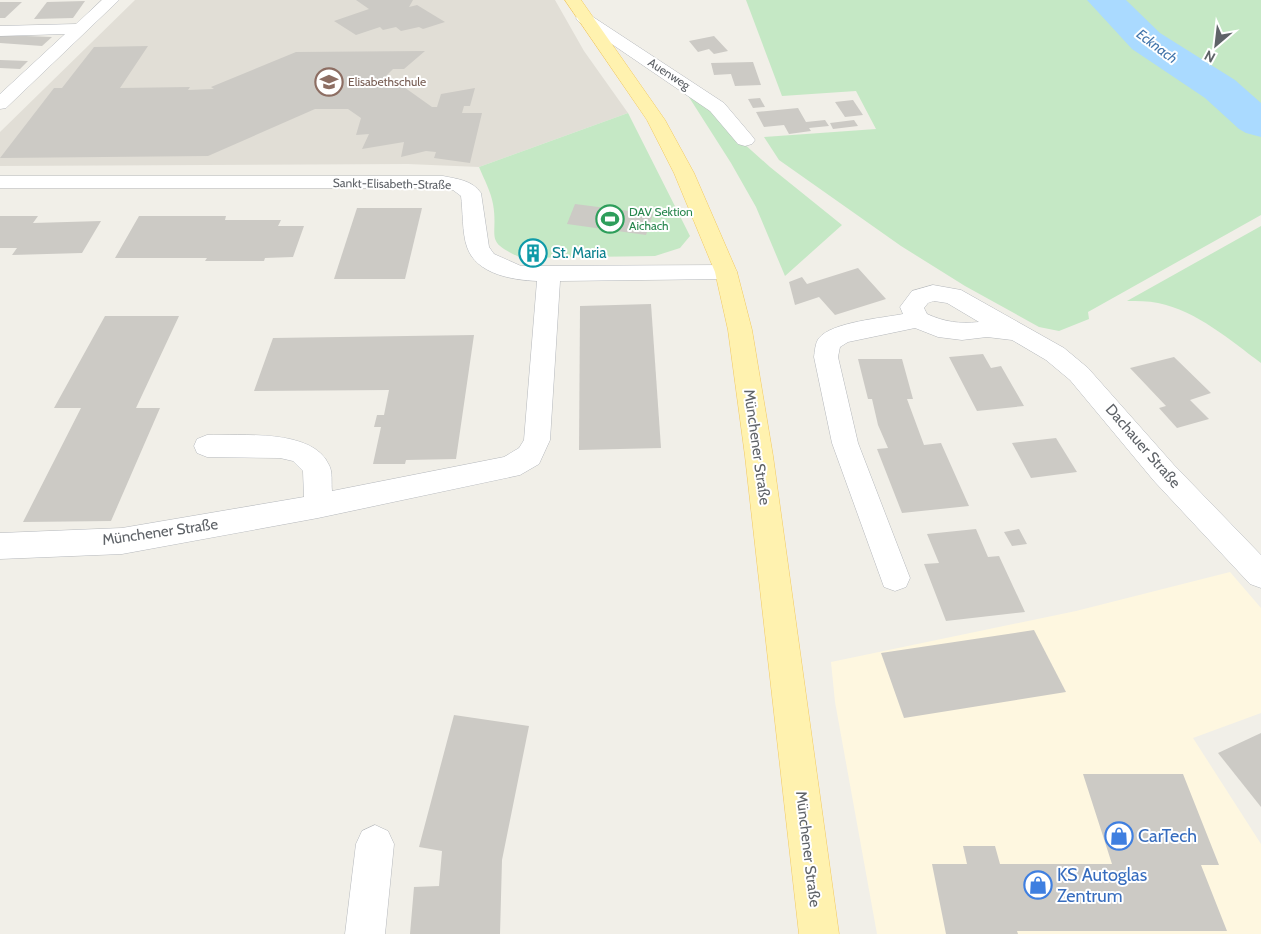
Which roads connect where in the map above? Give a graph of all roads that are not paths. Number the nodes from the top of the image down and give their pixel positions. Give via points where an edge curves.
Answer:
1 (111, 0) edge
2 (573, 0) edge
3 (584, 18) junction
4 (79, 30) junction
5 (0, 31) edge
6 (0, 104) edge
7 (745, 140) dead end
8 (0, 182) edge
9 (726, 272) junction
10 (549, 274) junction
11 (917, 319) junction
12 (1013, 332) junction
13 (207, 446) dead end
14 (318, 506) junction
15 (0, 546) edge
16 (1261, 575) edge
17 (895, 578) dead end
18 (375, 844) dead end
19 (365, 934) edge
20 (819, 934) edge

1 - 4 street
2 - 3 main road, Münchener Straße
3 - 7 street, Auenweg via 717,106
3 - 9 main road, Münchener Straße via 656,120 684,173
4 - 5 street
4 - 6 street
8 - 10 street, Sankt-Elisabeth-Straße via 443,182 459,185 470,193 478,247 486,259 519,273
9 - 10 street, Sankt-Elisabeth-Straße
9 - 20 main road, Münchener Straße via 740,330 760,456
10 - 14 street, Münchener Straße via 537,440 529,456 510,467
11 - 12 street, Dachauer Straße via 938,329
11 - 12 street, Dachauer Straße via 912,307 920,297 934,293 954,296
11 - 17 street via 841,335 828,344 826,357 844,443
12 - 16 street, Dachauer Straße via 1036,342 1079,374 1164,473
13 - 14 street via 280,447 302,453 317,467
14 - 15 street, Münchener Straße via 122,541
18 - 19 street

